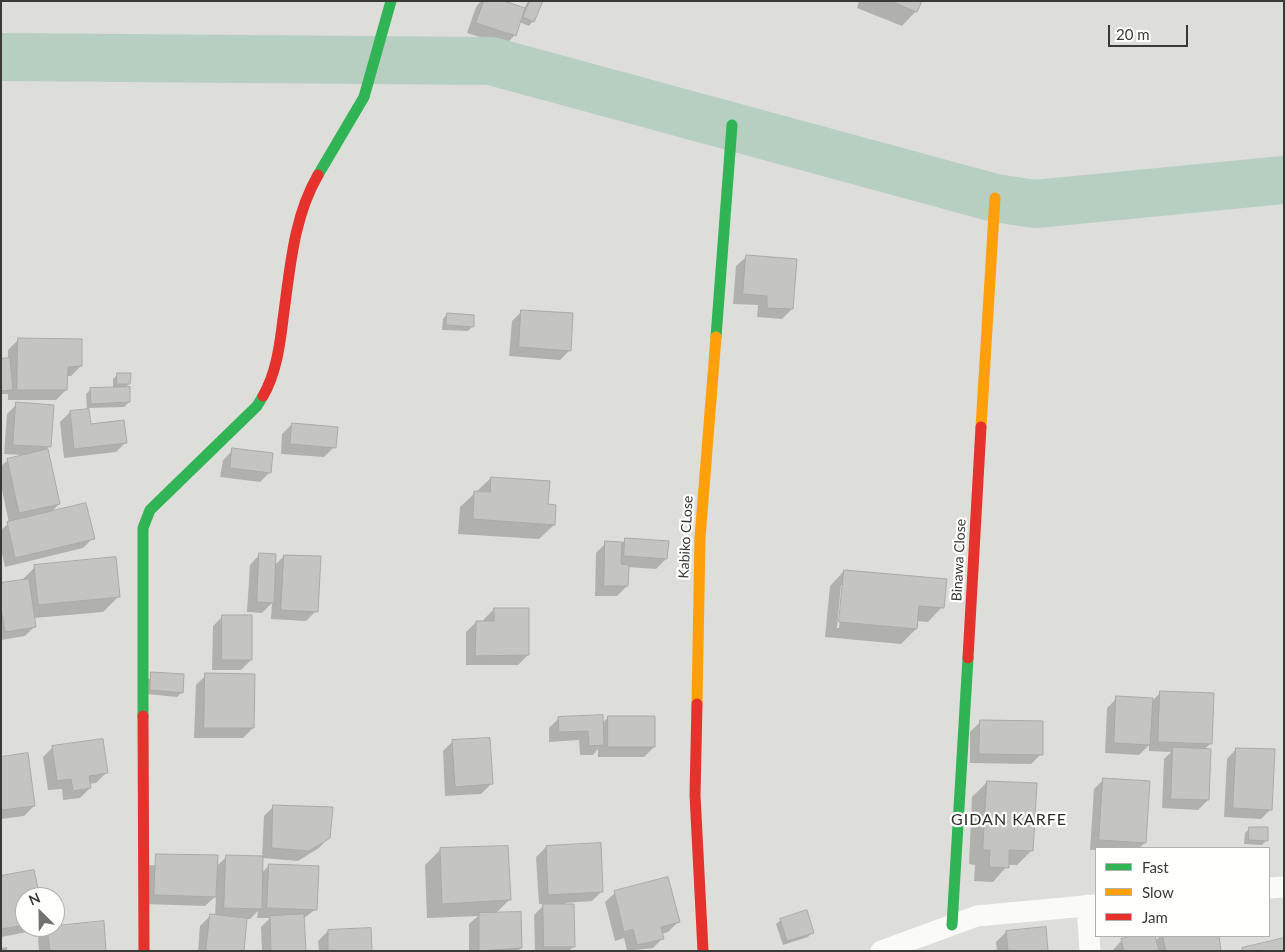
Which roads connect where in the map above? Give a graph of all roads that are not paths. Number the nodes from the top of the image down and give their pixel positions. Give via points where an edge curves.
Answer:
1 (391, 1) edge
2 (732, 125) dead end
3 (995, 198) dead end
4 (1284, 886) edge
5 (1270, 888) edge
6 (1091, 905) edge
7 (952, 925) junction
8 (144, 951) edge
9 (703, 951) edge
10 (881, 951) edge
11 (1090, 951) edge

1 - 8 street via 364,97 306,196 293,247 280,342 270,384 257,406 150,510 143,528
2 - 9 street, Kabiko CLose via 700,538 695,795
3 - 7 street, Binawa Close
4 - 5 street
6 - 7 street via 977,916
6 - 11 street
7 - 10 street

